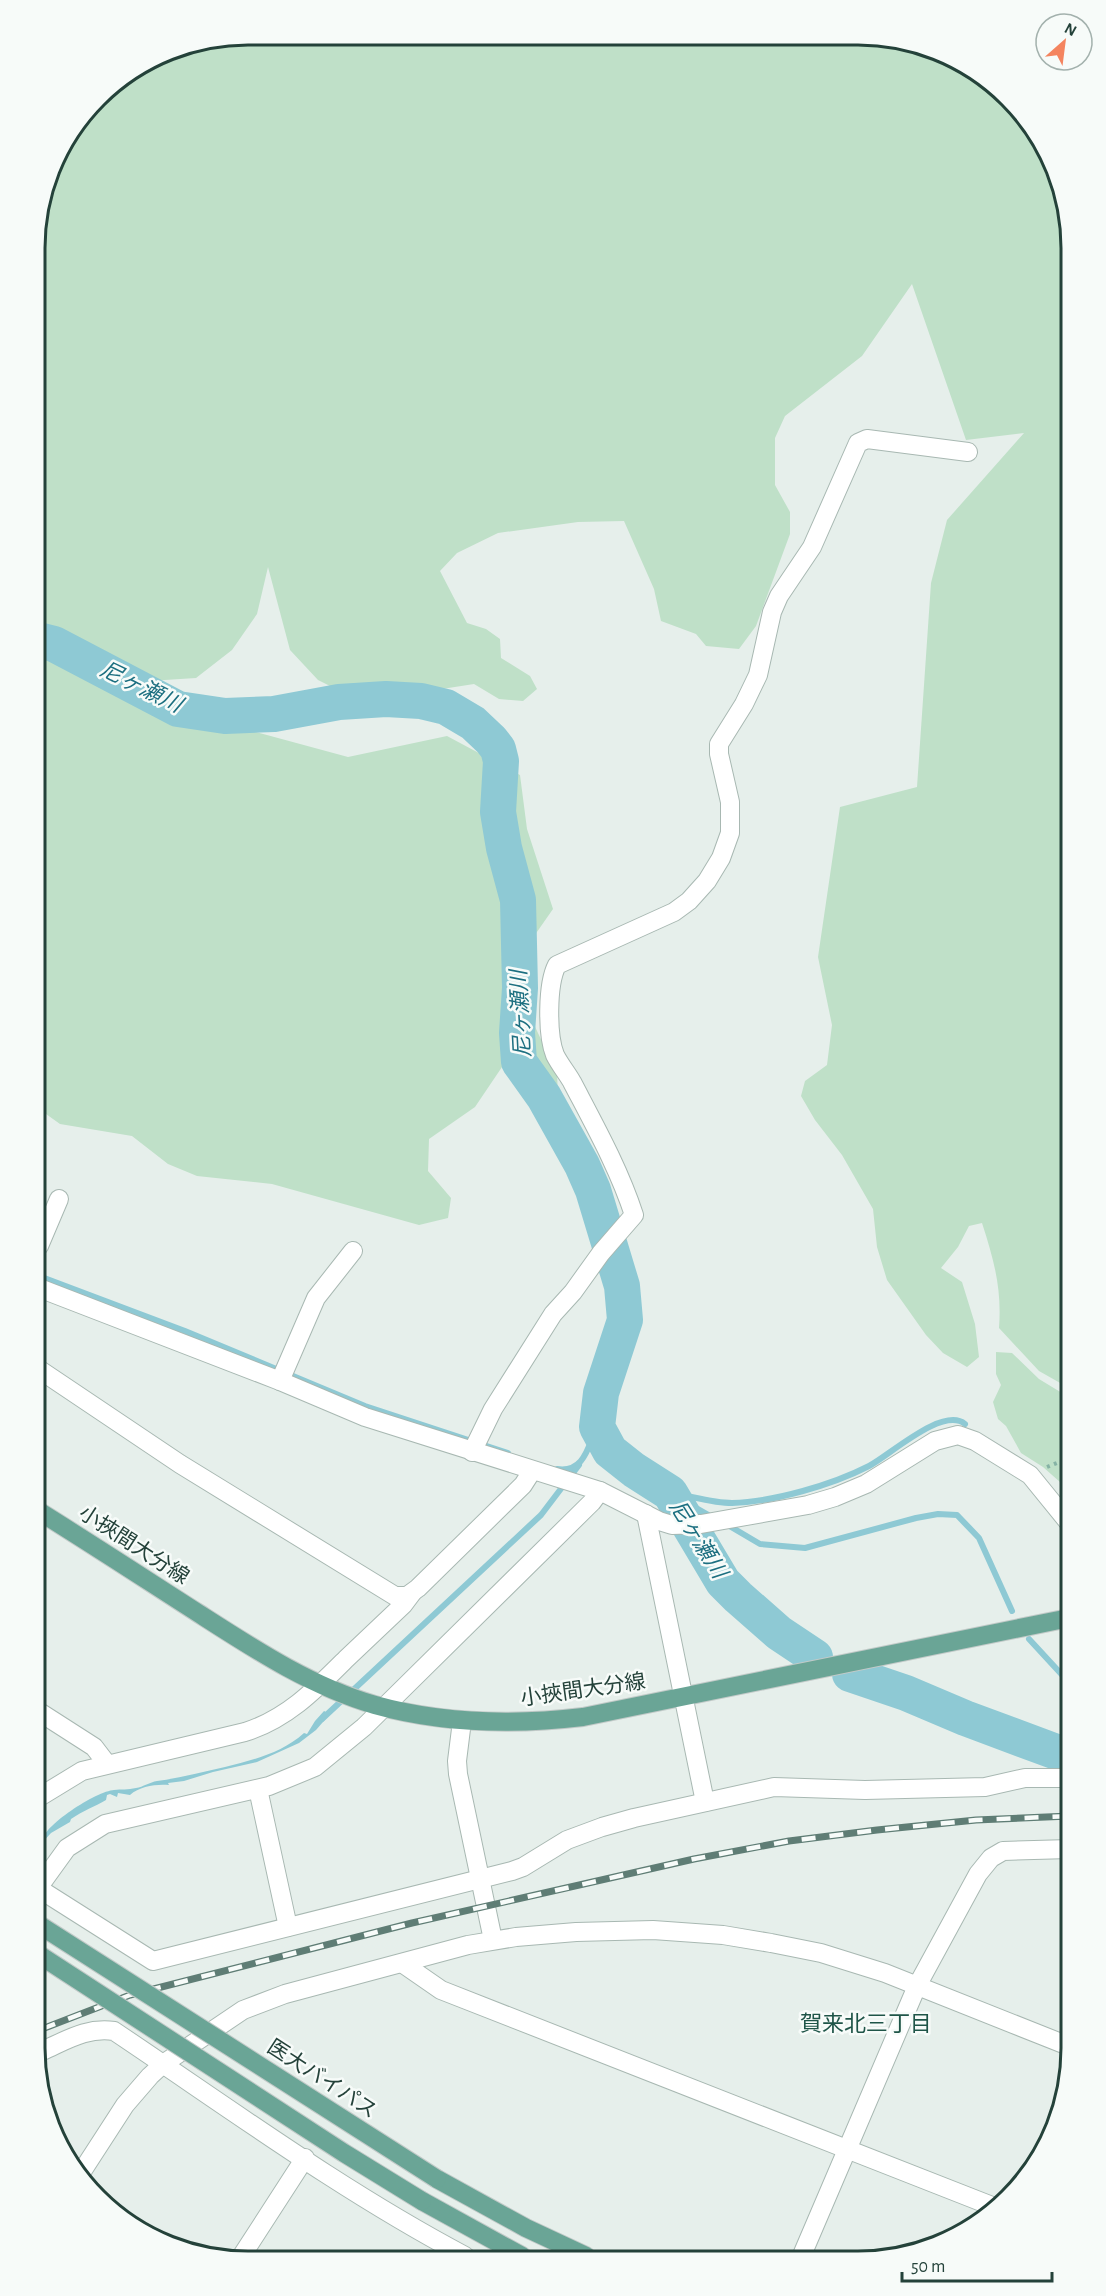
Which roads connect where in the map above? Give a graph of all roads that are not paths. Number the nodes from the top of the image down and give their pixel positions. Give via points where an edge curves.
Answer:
1 (968, 452) dead end
2 (59, 1199) dead end
3 (45, 1232) edge
4 (353, 1251) dead end
5 (45, 1290) edge
6 (45, 1373) edge
7 (280, 1381) junction
8 (472, 1452) junction
9 (532, 1471) junction
10 (600, 1491) junction
11 (1061, 1513) edge
12 (646, 1514) junction
13 (45, 1515) edge
14 (412, 1593) junction
15 (1061, 1620) edge
16 (328, 1688) junction
17 (684, 1696) junction
18 (384, 1707) junction
19 (45, 1716) edge
20 (462, 1721) junction
21 (106, 1764) junction
22 (1061, 1778) edge
23 (258, 1789) junction
24 (45, 1793) edge
25 (705, 1802) junction
26 (1061, 1849) edge
27 (45, 1878) edge
28 (479, 1878) junction
29 (45, 1893) edge
30 (288, 1927) junction
31 (45, 1929) edge
32 (492, 1940) junction
33 (45, 1959) edge
34 (402, 1963) junction
35 (917, 1986) junction
36 (1061, 2043) edge
37 (45, 2050) edge
38 (163, 2064) junction
39 (846, 2149) junction
40 (305, 2158) junction
41 (84, 2168) edge
42 (988, 2204) edge
43 (245, 2251) edge
44 (456, 2251) edge
45 (513, 2251) edge
46 (575, 2251) edge
47 (804, 2251) edge

1 - 8 street via 867,439 858,443 812,547 779,596 758,675 719,744 730,802 730,833 721,858 707,881 674,912 557,965 552,975 550,1032 555,1055 570,1077 625,1188 634,1215 553,1314 493,1409
2 - 3 street
4 - 7 street via 316,1298
5 - 7 street
6 - 14 street via 180,1464 390,1594 401,1597
7 - 8 street via 365,1417
8 - 9 street
9 - 10 street
9 - 14 street via 523,1485
10 - 12 street
10 - 18 street
11 - 12 street via 1030,1475 975,1441 958,1435 935,1441 847,1493 808,1505 681,1526
12 - 17 street
13 - 16 main road, 小挾間大分線 via 265,1656
14 - 16 street
15 - 17 main road, 小挾間大分線
16 - 18 main road, 小挾間大分線
16 - 21 street via 258,1728
17 - 20 main road, 小挾間大分線 via 549,1721
17 - 25 street
18 - 20 main road, 小挾間大分線
18 - 23 street via 315,1767
19 - 21 street via 94,1747
20 - 28 street via 458,1774
21 - 24 street via 70,1777
22 - 25 street via 1025,1778 985,1787 866,1790 787,1786
23 - 27 street via 105,1824 67,1848
23 - 30 street
25 - 28 street via 585,1833 523,1867
26 - 35 street via 1003,1851 991,1858 978,1874
28 - 30 street
28 - 32 street
29 - 30 street via 153,1961
31 - 46 main road, 医大バイパス, bridge via 437,2179 526,2229
32 - 34 street
32 - 35 street via 613,1930 723,1935 821,1953
33 - 45 main road, bridge via 344,2153
34 - 38 street via 256,2004 227,2019
34 - 39 street via 441,1990
35 - 36 street
35 - 39 street
37 - 38 street via 99,2029 114,2031
38 - 40 street
38 - 41 street via 125,2105
39 - 42 street
39 - 47 street
40 - 43 street
40 - 44 street via 409,2226

